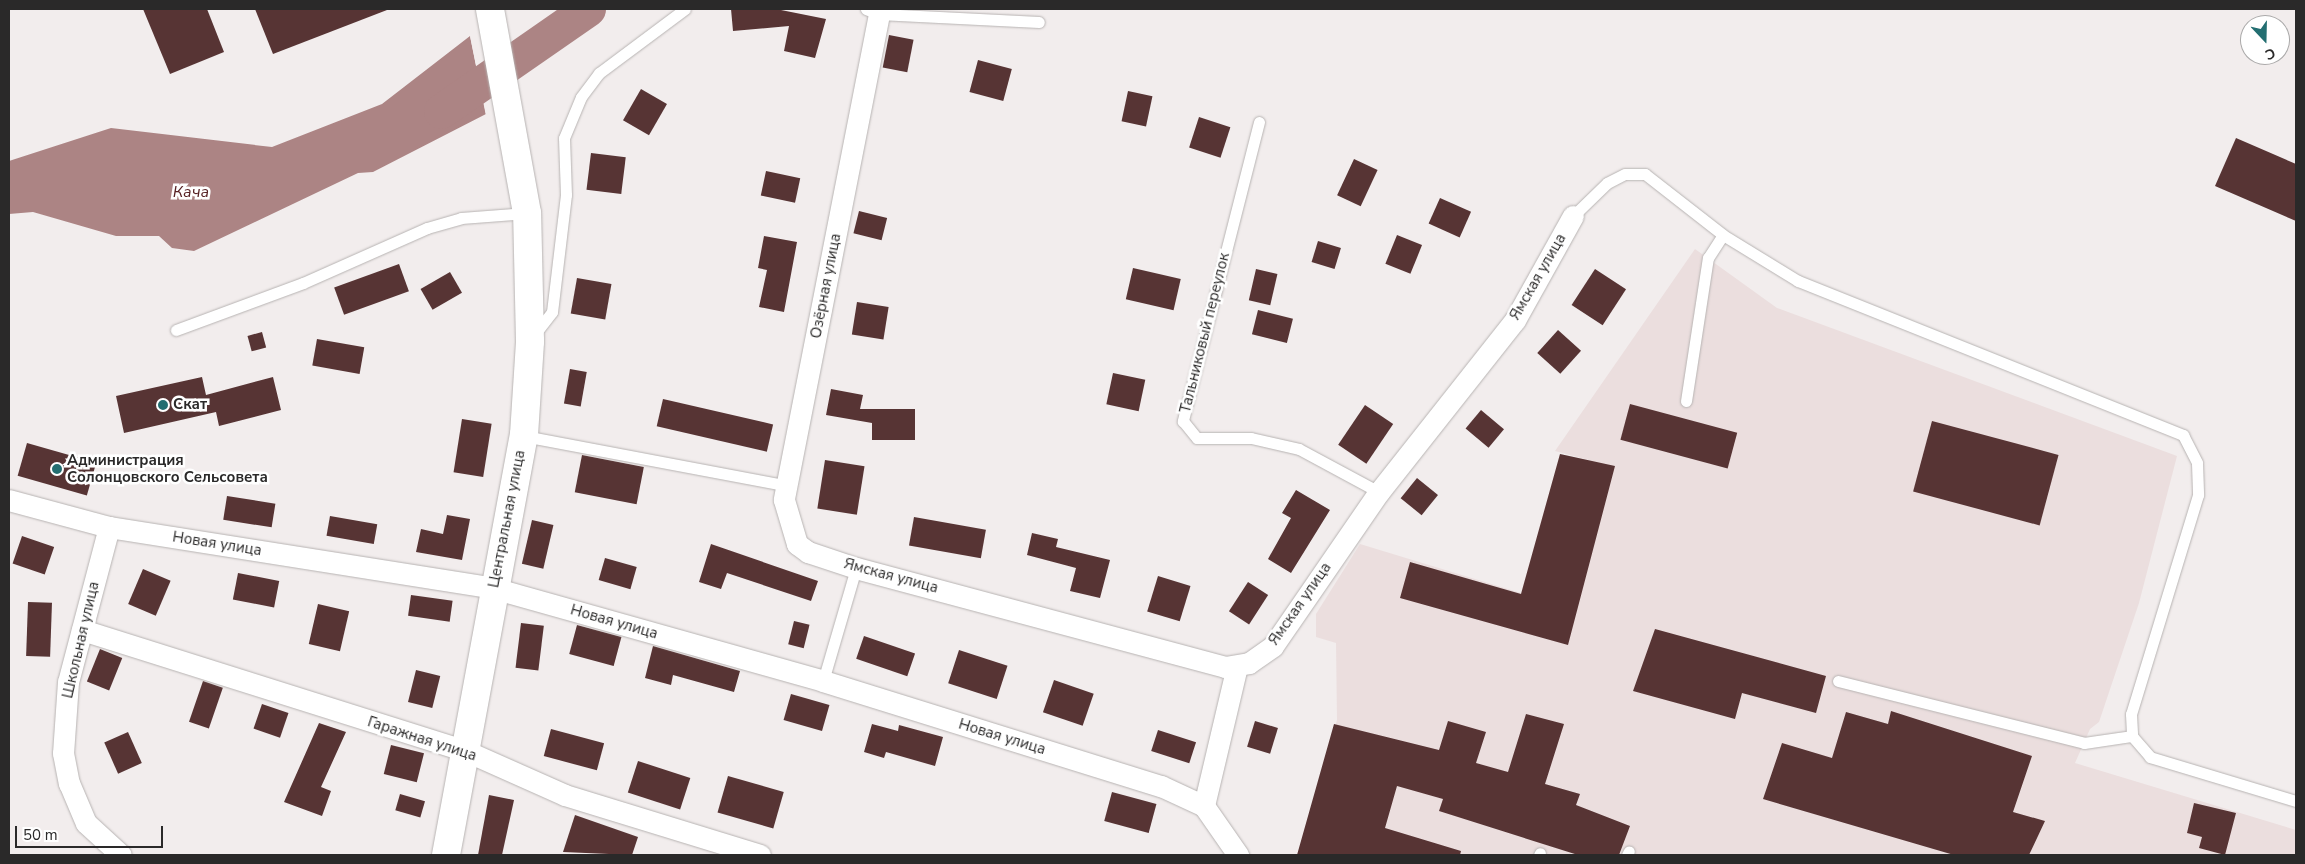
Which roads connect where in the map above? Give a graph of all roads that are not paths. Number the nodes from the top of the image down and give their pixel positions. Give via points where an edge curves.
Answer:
1 (490, 9) edge
2 (685, 9) edge
3 (872, 11) edge
4 (1039, 22) dead end
5 (1259, 122) dead end
6 (527, 213) junction
7 (1574, 216) joint
8 (1723, 235) junction
9 (176, 330) dead end
10 (530, 341) junction
11 (1686, 401) dead end
12 (524, 435) junction
13 (788, 486) junction
14 (1379, 492) junction
15 (9, 500) edge
16 (109, 527) junction
17 (808, 552) joint
18 (856, 568) junction
19 (494, 588) junction
20 (82, 630) junction
21 (1237, 666) junction
22 (1838, 681) dead end
23 (823, 682) junction
24 (2132, 736) junction
25 (466, 752) junction
26 (2296, 802) edge
27 (1204, 806) junction
28 (121, 855) edge
29 (446, 855) edge
30 (760, 855) edge
31 (1238, 855) edge

1 - 6 street, Центральная улица
2 - 10 lane via 599,73 580,97 564,138 566,195 552,312
3 - 4 lane
3 - 13 street, Озёрная улица
5 - 14 lane, Тальниковый переулок via 1183,421 1197,438 1251,438 1299,449
6 - 9 lane via 460,218 427,228 303,283
6 - 10 street, Центральная улица
7 - 8 lane via 1607,183 1626,174 1645,174
7 - 14 street, Ямская улица via 1515,320
8 - 11 lane via 1708,258
8 - 24 lane via 1798,281 2183,435 2197,463 2198,495 2131,714
10 - 12 street, Центральная улица
12 - 13 lane
12 - 19 street, Центральная улица
13 - 17 street, Озёрная улица via 784,500 790,531
14 - 21 street, Ямская улица via 1273,646
15 - 16 street, Новая улица
16 - 19 street, Новая улица
16 - 20 street, Школьная улица
17 - 18 street, Ямская улица
18 - 21 street, Ямская улица via 1225,667
18 - 23 lane
19 - 23 street, Новая улица
19 - 25 street, Центральная улица
20 - 25 street, Гаражная улица
20 - 28 street, Школьная улица via 68,682 63,753 69,782 86,822
21 - 27 street
22 - 24 lane via 2084,743
23 - 27 street, Новая улица via 1161,786
24 - 26 lane via 2150,757
25 - 29 street, Центральная улица
25 - 30 street, Гаражная улица via 566,795
27 - 31 street

